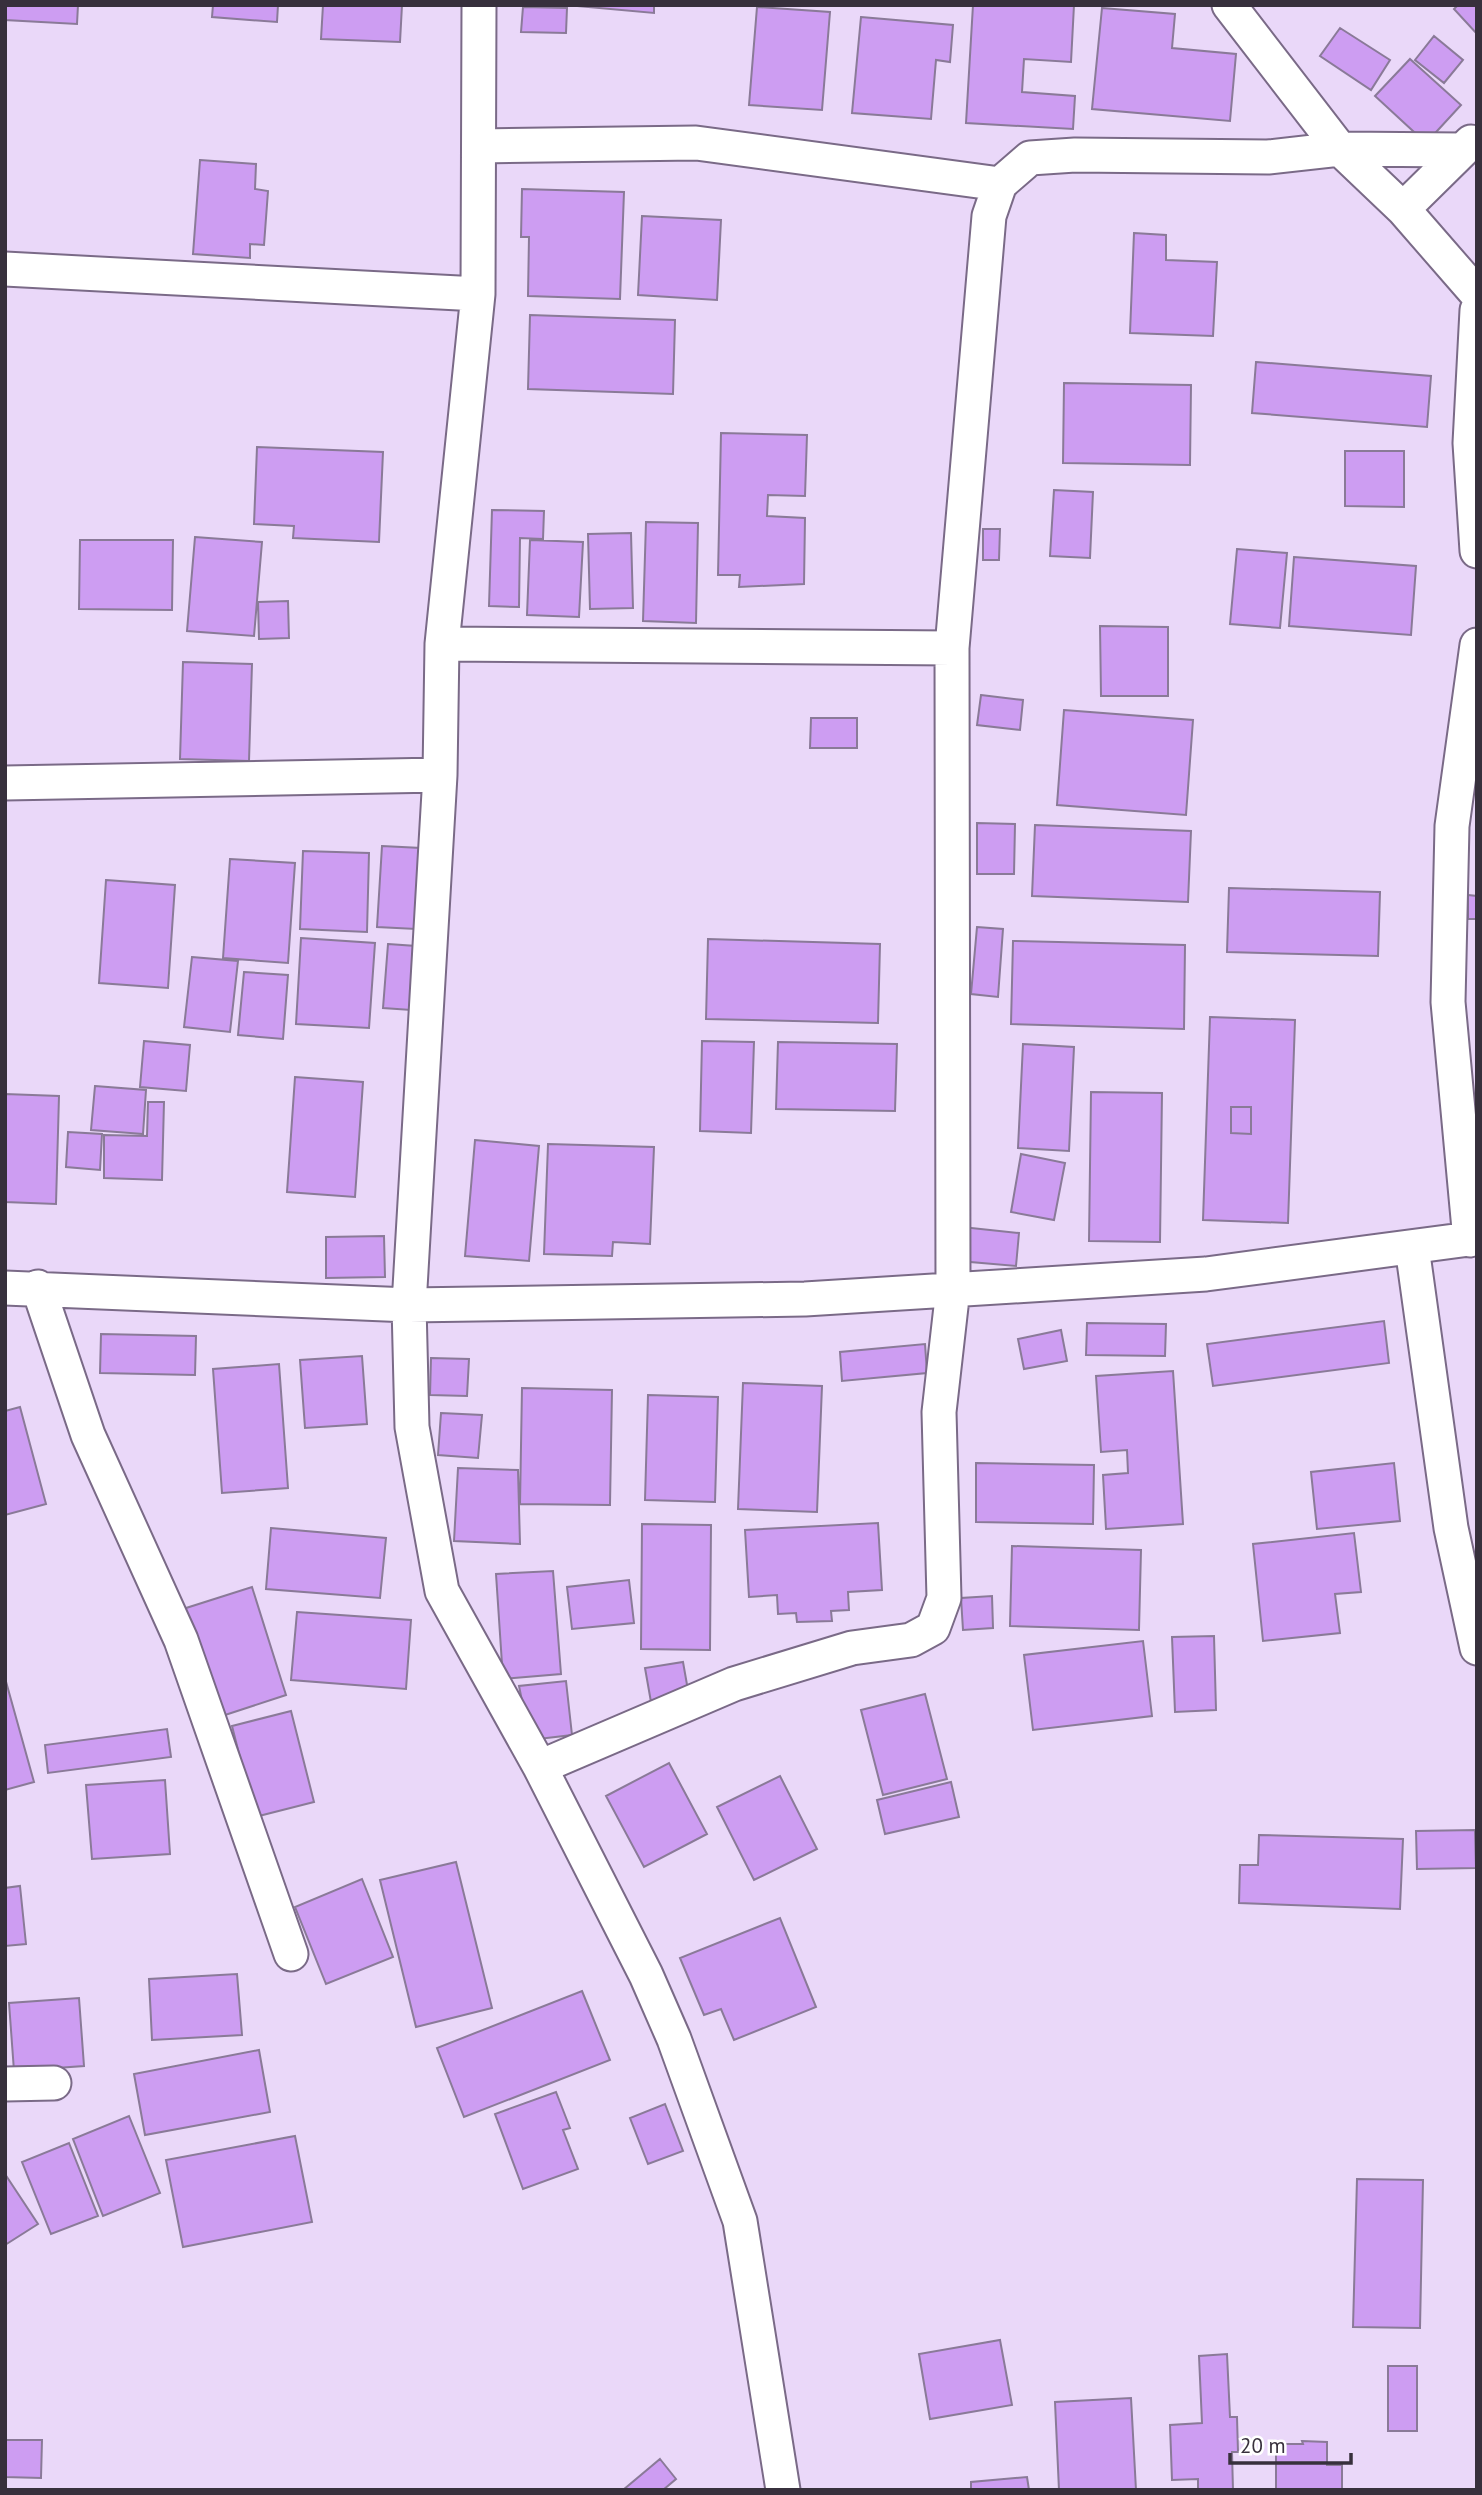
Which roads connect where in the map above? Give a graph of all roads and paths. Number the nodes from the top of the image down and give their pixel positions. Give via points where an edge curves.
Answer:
1 (479, 5) edge
2 (1229, 5) edge
3 (1470, 144) edge
4 (479, 146) junction
5 (1340, 149) junction
6 (1000, 184) junction
7 (1403, 209) junction
8 (5, 269) edge
9 (1477, 294) edge
10 (478, 295) junction
11 (1477, 310) edge
12 (1477, 551) edge
13 (442, 644) junction
14 (1477, 645) edge
15 (952, 648) junction
16 (440, 775) junction
17 (5, 783) edge
18 (1473, 1239) edge
19 (1412, 1247) junction
20 (38, 1287) junction
21 (5, 1288) edge
22 (953, 1289) junction
23 (409, 1306) junction
24 (1477, 1648) edge
25 (540, 1767) junction
26 (291, 1954) dead end
27 (54, 2083) dead end
28 (5, 2084) edge
29 (783, 2490) edge

1 - 4 street
2 - 5 street
3 - 5 street
3 - 7 street
4 - 6 street via 696,143
4 - 10 street
5 - 6 street via 1268,157 1030,158
5 - 7 street
6 - 15 street via 989,216
7 - 9 street
8 - 10 street
10 - 13 street
11 - 12 street via 1470,443
13 - 15 street
13 - 16 street
14 - 18 street via 1452,826 1448,1002
15 - 22 street
16 - 17 street
16 - 23 street
18 - 19 street
19 - 22 street via 1206,1274
19 - 24 street via 1451,1528
20 - 21 street
20 - 23 street
20 - 26 street via 88,1435 181,1640
22 - 23 street via 805,1299
22 - 25 street via 939,1412 944,1598 933,1628 911,1640 852,1648 734,1684
23 - 25 street via 411,1427 442,1591
25 - 29 street via 646,1975 740,2221
27 - 28 street

